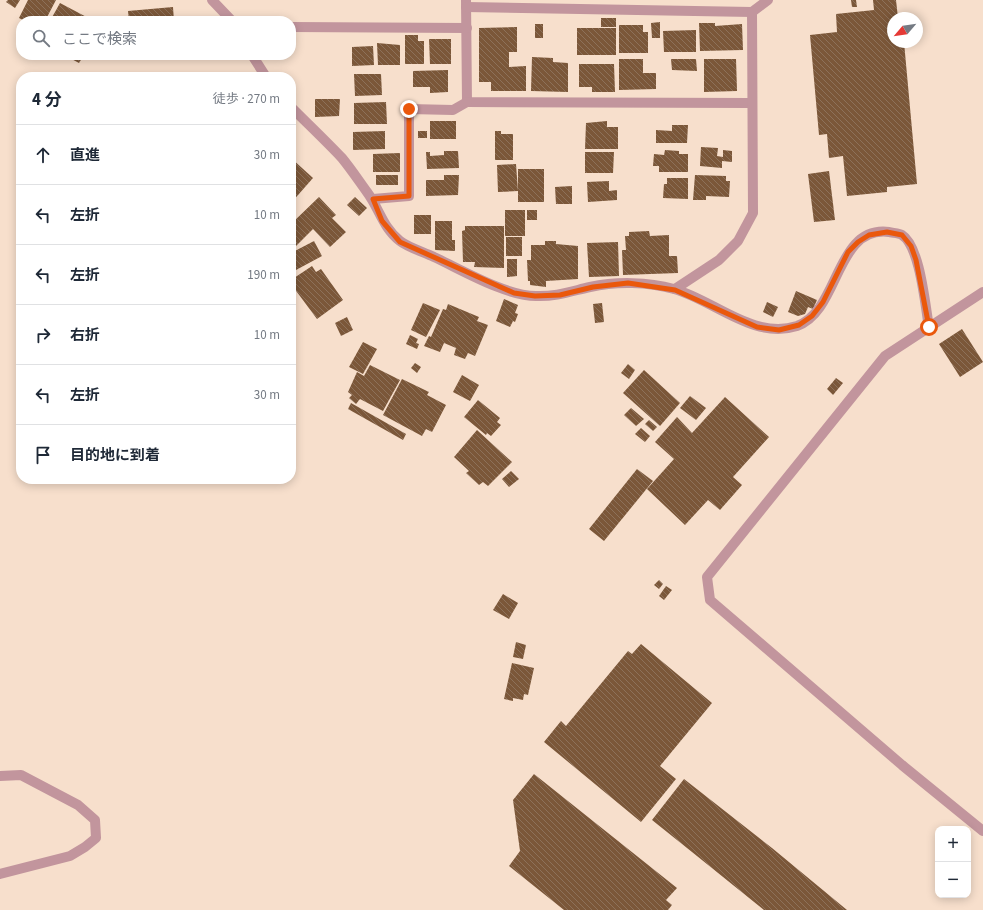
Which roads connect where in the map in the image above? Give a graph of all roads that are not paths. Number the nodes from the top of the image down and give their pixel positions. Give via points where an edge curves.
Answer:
1 (212, 0) edge
2 (768, 0) edge
3 (466, 4) edge
4 (752, 12) junction
5 (227, 16) edge
6 (296, 27) edge
7 (467, 28) junction
8 (255, 60) edge
9 (263, 72) edge
10 (467, 102) junction
11 (751, 103) junction
12 (296, 113) edge
13 (373, 199) junction
14 (675, 290) junction
15 (983, 292) edge
16 (929, 327) junction
17 (0, 776) edge
18 (983, 831) edge
19 (0, 874) edge

1 - 5 street
2 - 4 street
3 - 4 street
3 - 7 street
4 - 11 street
6 - 7 street
7 - 10 street
8 - 9 street
10 - 11 street
10 - 13 street via 453,110 409,109 409,196
11 - 14 street via 753,213 738,241 719,260
12 - 13 street via 342,159
13 - 14 street via 382,221 400,242 514,293 535,296 560,295 593,287 628,283
14 - 16 street via 757,327 779,330 799,325 812,316 823,302 848,252 869,235 887,232 902,235 911,246
15 - 16 street
16 - 18 street via 884,356 707,577 710,600
17 - 19 street via 21,775 78,805 95,820 96,838 70,856

